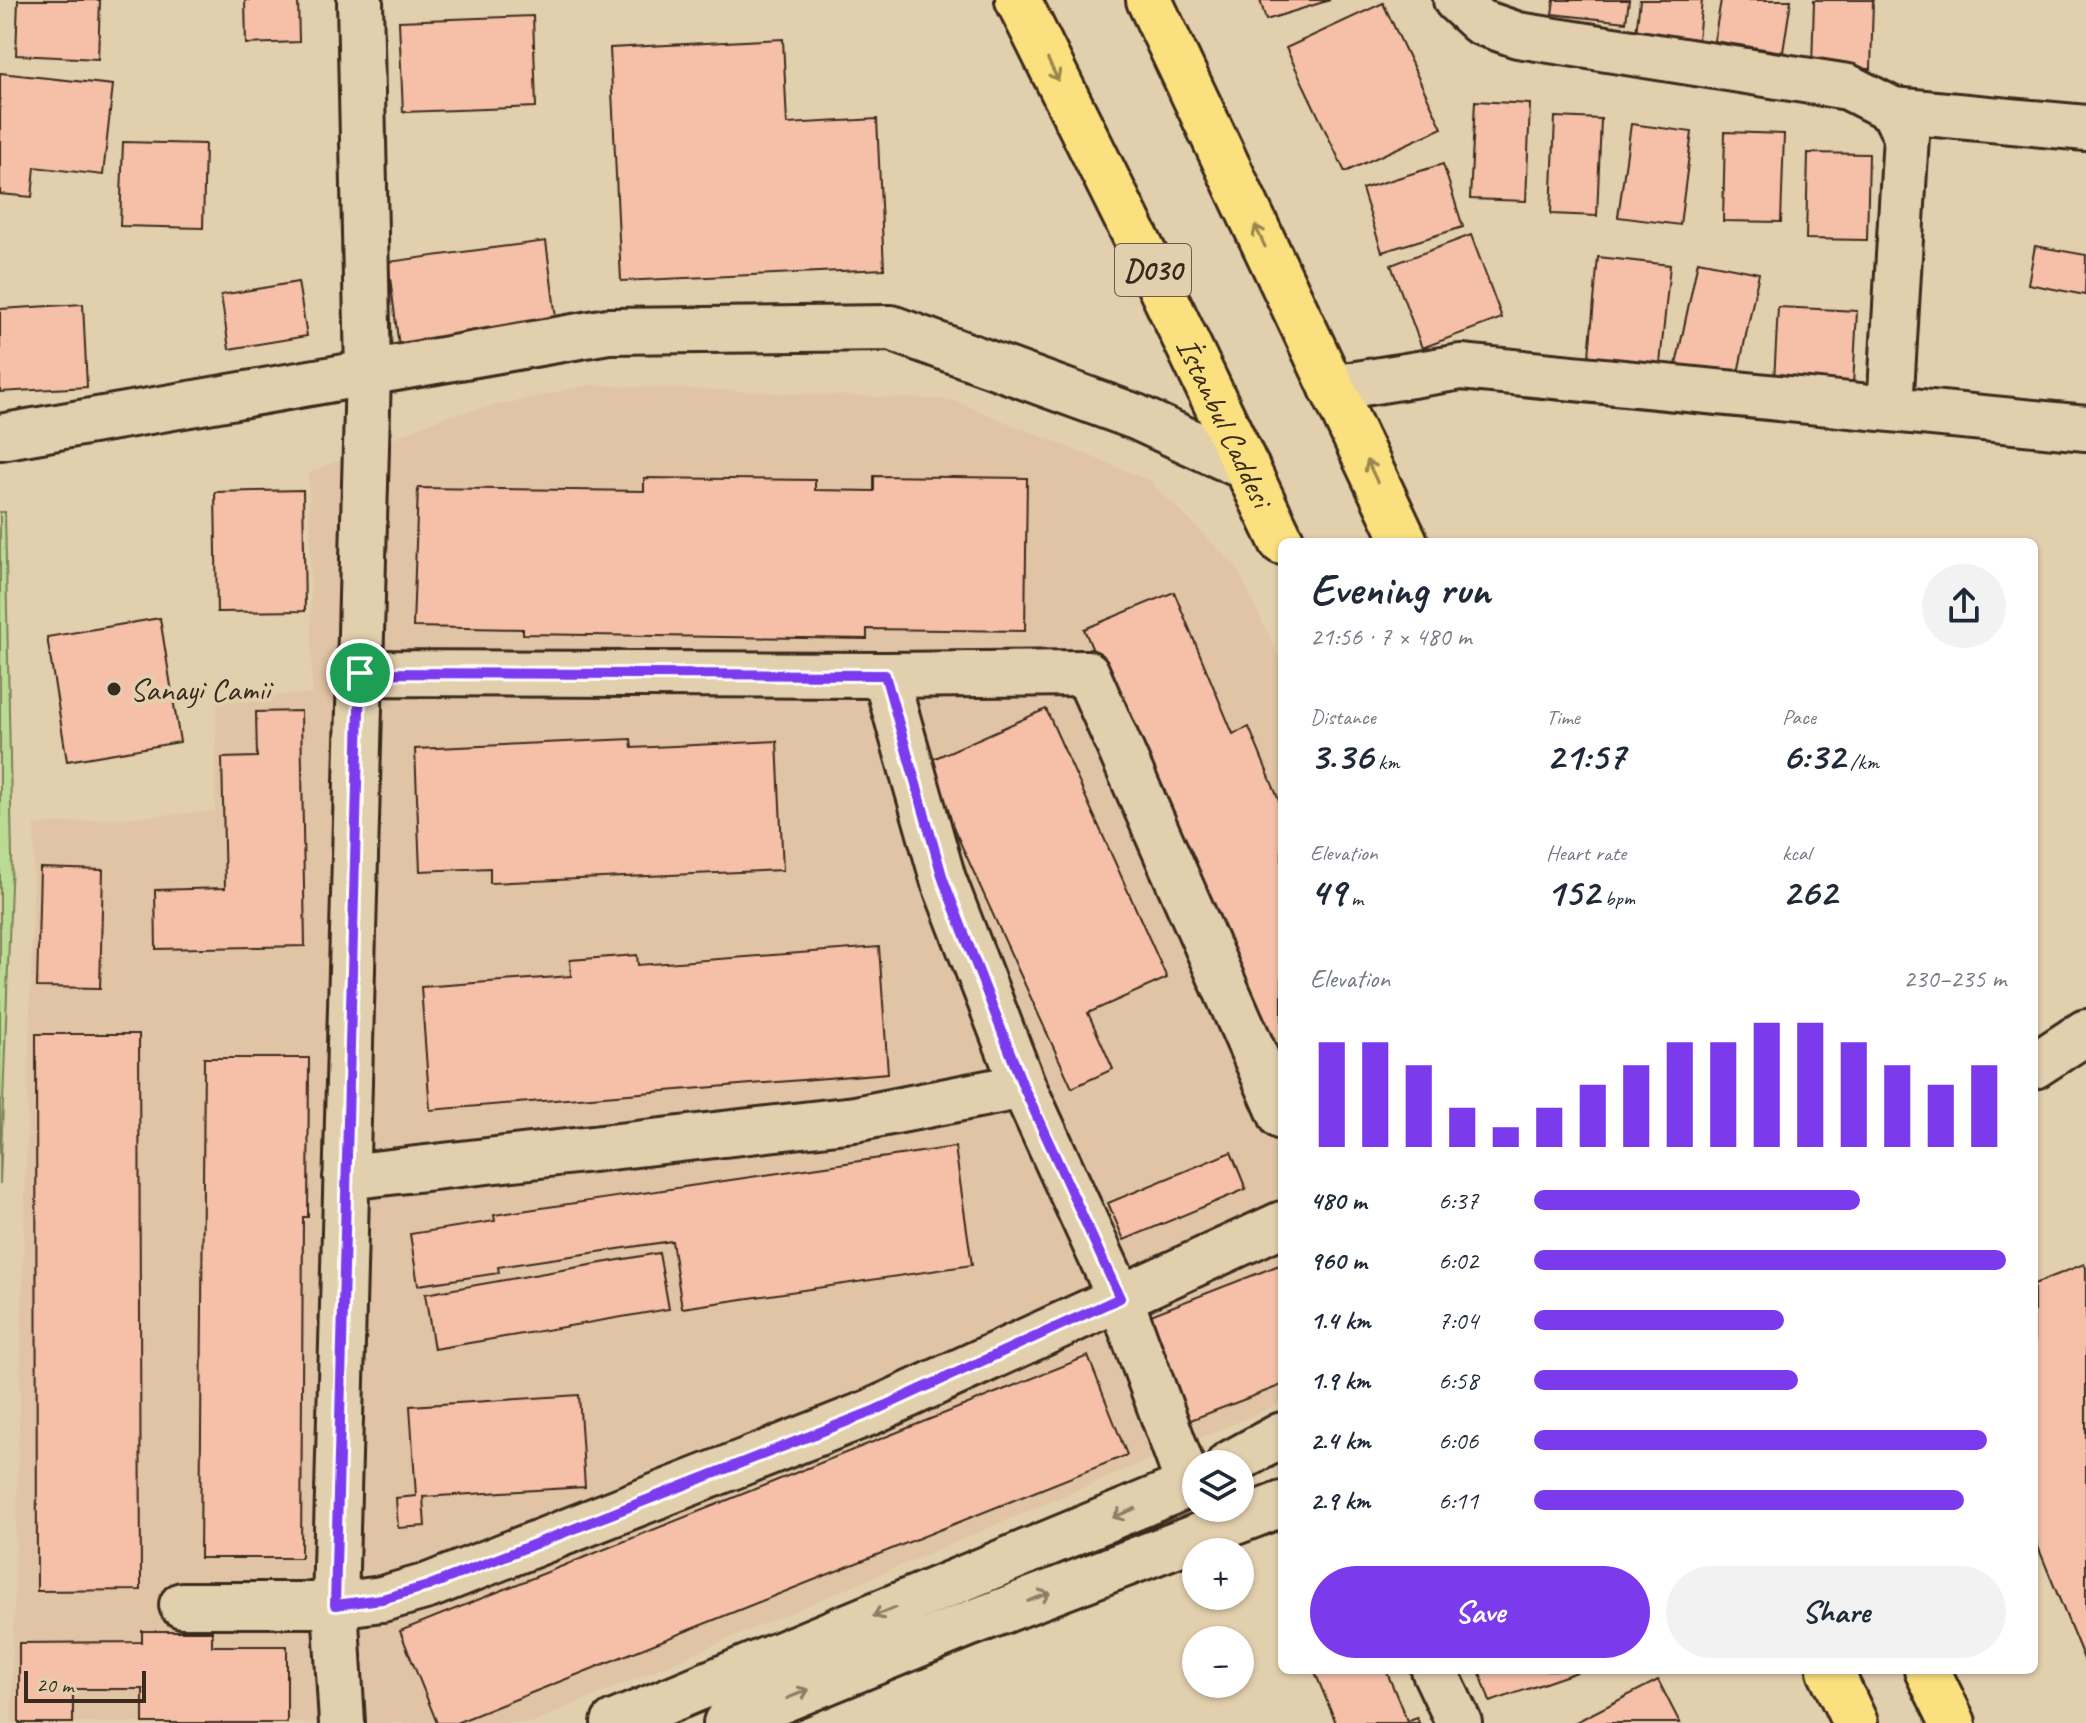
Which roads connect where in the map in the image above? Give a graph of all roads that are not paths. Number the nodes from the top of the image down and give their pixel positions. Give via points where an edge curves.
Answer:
1 (360, 0) edge
2 (1018, 0) edge
3 (1149, 0) edge
4 (1456, 0) edge
5 (1893, 110) junction
6 (2086, 128) edge
7 (368, 372) junction
8 (1332, 388) junction
9 (1890, 409) junction
10 (2086, 428) edge
11 (0, 437) edge
12 (1247, 468) junction
13 (1280, 538) edge
14 (1403, 538) edge
15 (360, 673) junction
16 (885, 675) junction
17 (2086, 1032) edge
18 (2038, 1063) edge
19 (1023, 1086) junction
20 (1278, 1108) edge
21 (346, 1177) junction
22 (1278, 1226) edge
23 (1120, 1298) junction
24 (1278, 1437) edge
25 (1254, 1450) edge
26 (1182, 1458) edge
27 (1182, 1488) edge
28 (1278, 1506) edge
29 (182, 1605) dead end
30 (335, 1605) junction
31 (1436, 1674) edge
32 (1832, 1674) edge
33 (1929, 1674) edge
34 (342, 1723) edge
35 (614, 1723) edge
36 (726, 1723) edge
37 (1459, 1723) edge
38 (1855, 1723) edge
39 (1953, 1723) edge

1 - 7 street
2 -> 12 main road, İstanbul Caddesi / D030
8 -> 3 main road
4 - 5 street via 1480,22 1518,35 1848,87
5 - 6 street
5 - 9 street via 1906,136
7 - 11 street
7 - 12 street via 608,331 891,328 1136,417
7 - 15 street
8 - 9 street via 1461,367
14 -> 8 main road
9 - 10 street
12 - 13 main road, İstanbul Caddesi / D030
15 - 16 street
15 - 21 street
16 - 19 street via 943,879
16 - 20 street via 1087,673
17 - 18 street
19 - 21 street via 855,1119
19 - 23 street
21 - 30 street
22 - 23 street
23 - 26 street
23 - 30 street via 871,1412 428,1586
24 - 25 street
27 -> 35 street
36 -> 28 street
29 - 30 street
30 - 34 street
31 - 37 street
32 - 38 main road
33 - 39 main road

